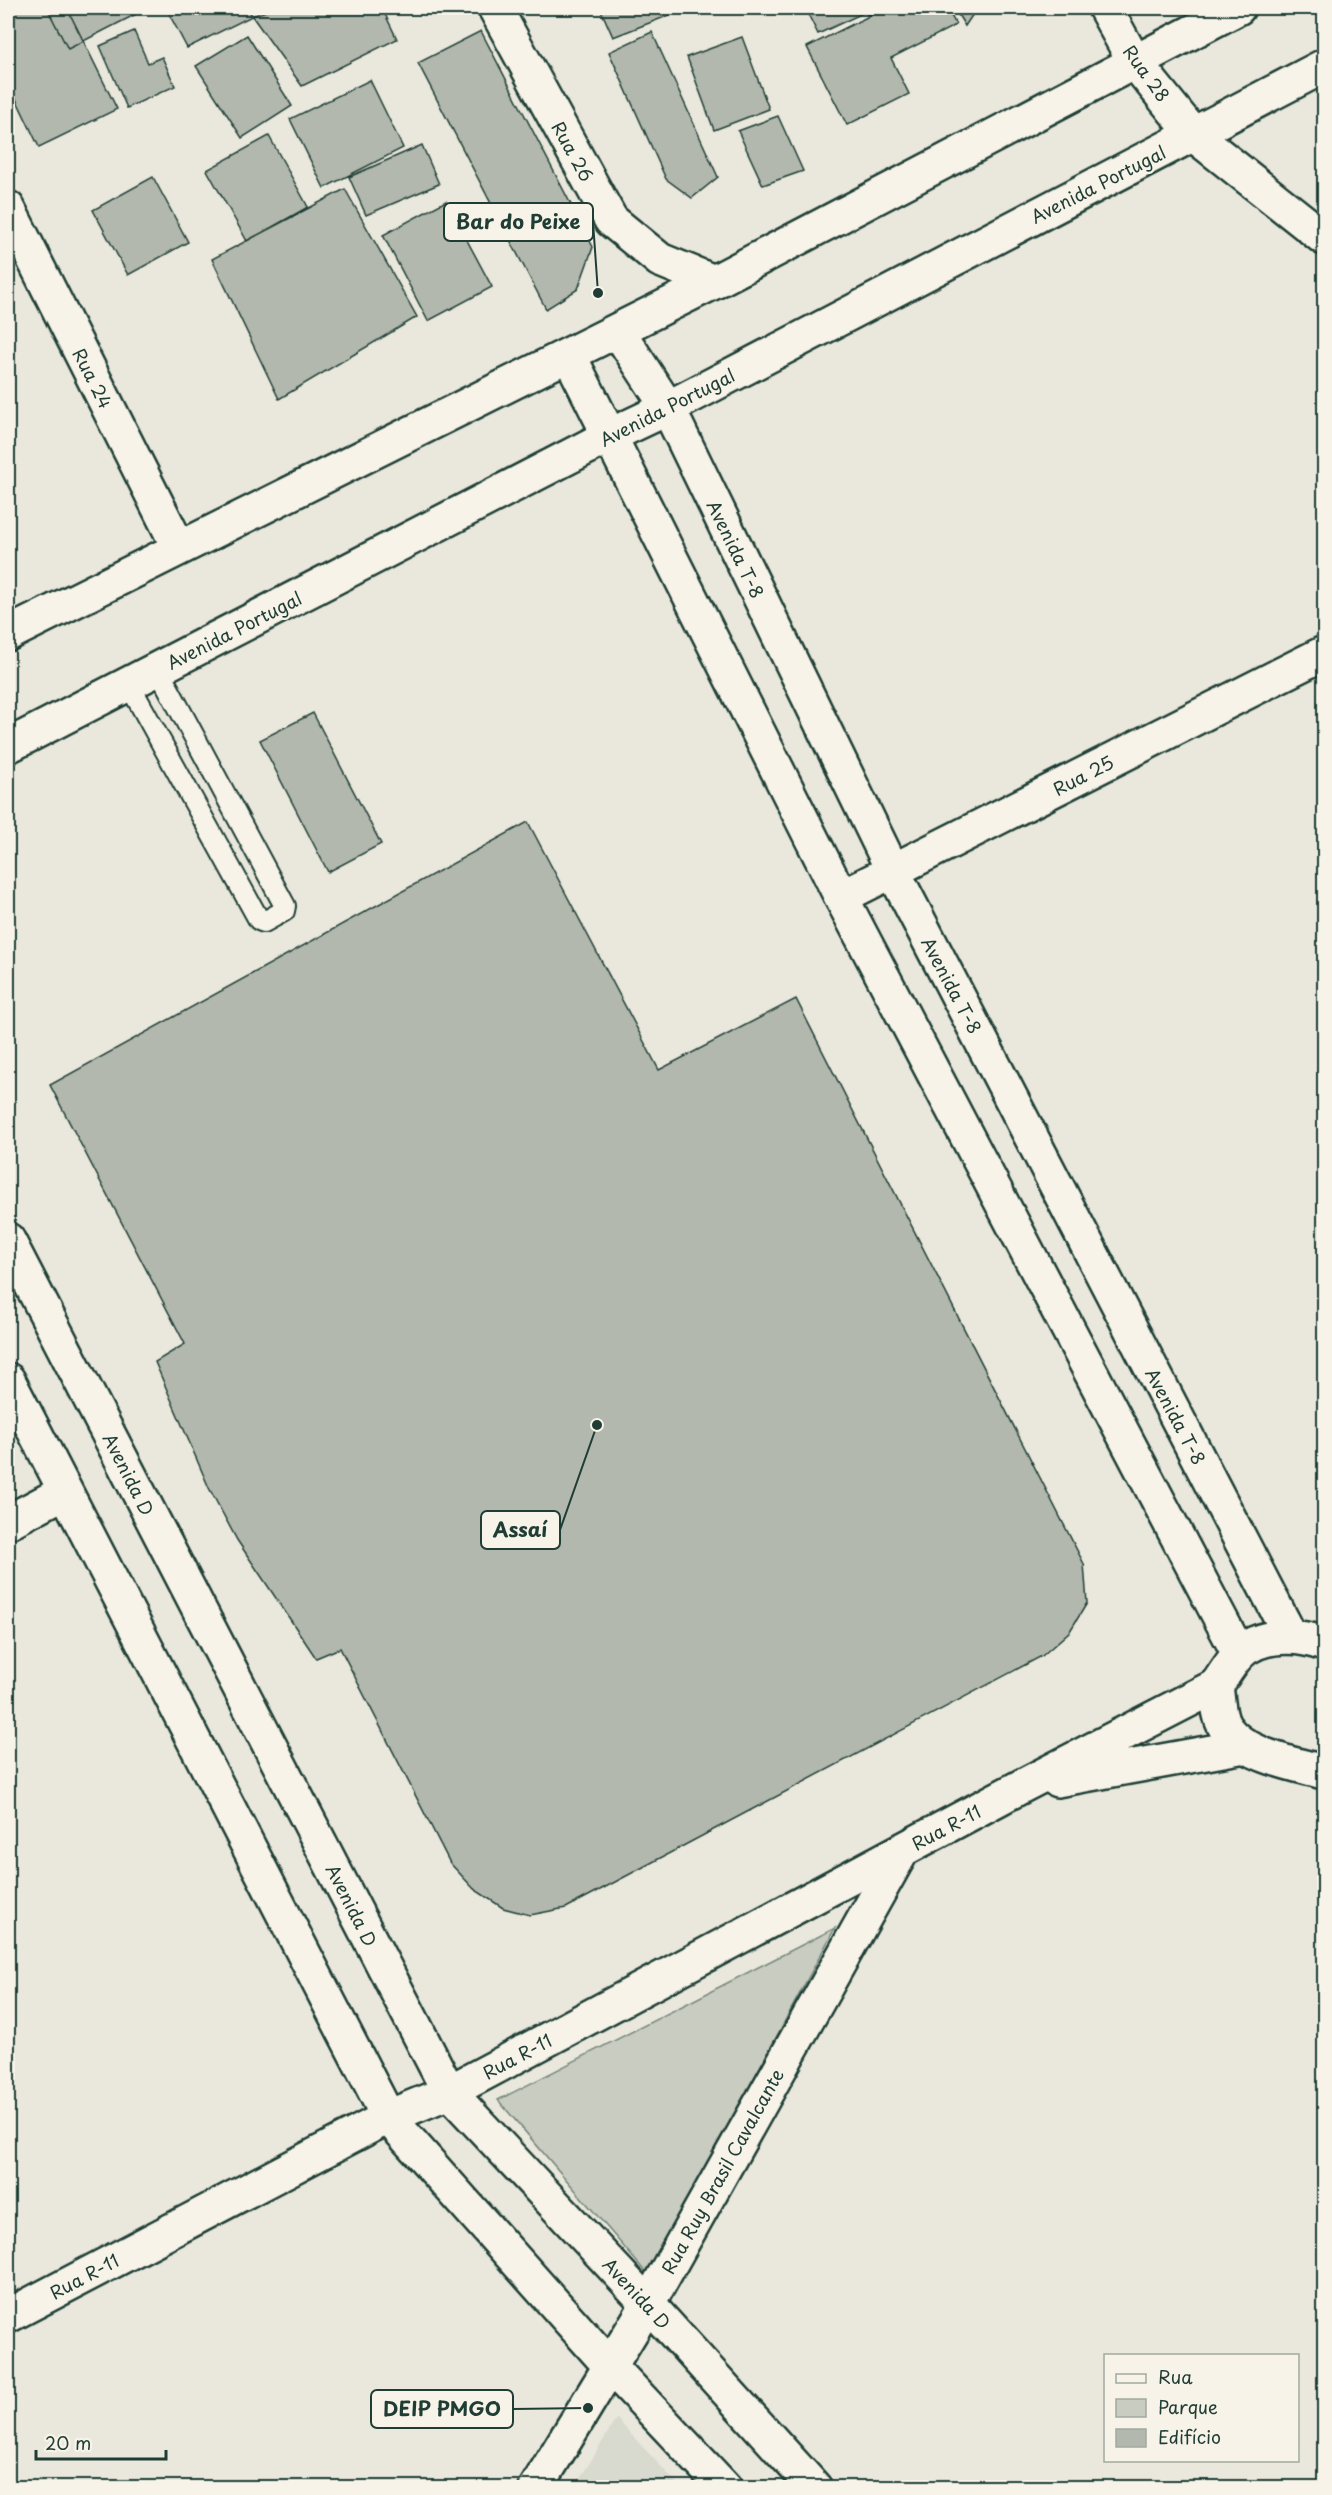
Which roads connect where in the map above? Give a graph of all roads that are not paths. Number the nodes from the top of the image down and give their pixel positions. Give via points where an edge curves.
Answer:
1 (495, 8) edge
2 (1105, 8) edge
3 (1238, 8) edge
4 (1134, 61) junction
5 (1324, 66) edge
6 (1194, 135) junction
7 (8, 208) edge
8 (1324, 238) edge
9 (714, 282) junction
10 (618, 331) junction
11 (569, 355) junction
12 (668, 408) junction
13 (609, 436) junction
14 (179, 548) junction
15 (8, 634) edge
16 (1324, 654) edge
17 (158, 669) junction
18 (129, 684) junction
19 (8, 746) edge
20 (893, 871) junction
21 (842, 897) junction
22 (8, 1239) edge
23 (8, 1380) edge
24 (64, 1492) junction
25 (8, 1521) edge
26 (1291, 1636) junction
27 (1324, 1644) edge
28 (1239, 1654) junction
29 (1216, 1686) junction
30 (1245, 1746) junction
31 (1324, 1772) edge
32 (1022, 1786) junction
33 (902, 1851) junction
34 (449, 2092) junction
35 (388, 2117) junction
36 (648, 2304) junction
37 (8, 2316) edge
38 (610, 2366) junction
39 (536, 2487) edge
40 (725, 2487) edge
41 (815, 2487) edge

1 - 9 street, Rua 26 via 611,220 660,260
2 - 4 street, Rua 28
3 - 4 street
4 - 6 street, Rua 28
4 - 9 street
5 - 6 street, Avenida Portugal
6 - 8 street, Rua 28
6 - 12 street, Avenida Portugal
7 - 14 street, Rua 24
9 - 10 street
10 - 11 street
10 - 12 street, Avenida T-8
11 - 13 street
11 - 14 street
12 - 13 street, Avenida Portugal
12 - 20 street, Avenida T-8
13 - 17 street, Avenida Portugal
13 - 21 street
14 - 15 street
16 - 20 street, Rua 25
17 - 18 street, Avenida Portugal
17 - 18 lane via 285,906 284,911 264,922 259,920
18 - 19 street, Avenida Portugal
20 - 21 street, Rua 25
20 - 26 street, Avenida T-8
21 - 28 street
22 - 34 street, Avenida D
23 - 24 street
24 - 25 street
24 - 35 street
26 - 27 street
26 - 28 street via 1260,1641
28 - 29 street
29 - 30 street via 1224,1726
29 - 32 street, Rua R-11
30 - 31 street
30 - 32 street, Rua R-11
32 - 33 street, Rua R-11
33 - 34 street, Rua R-11
33 - 36 street, Rua Ruy Brasil Cavalcante
34 - 35 street, Rua R-11
34 - 36 street, Avenida D
35 - 37 street, Rua R-11
35 - 38 street
36 - 38 street, Rua Ruy Brasil Cavalcante
36 - 41 street, Avenida D
38 - 39 street, Rua Ruy Brasil Cavalcante
38 - 40 street

